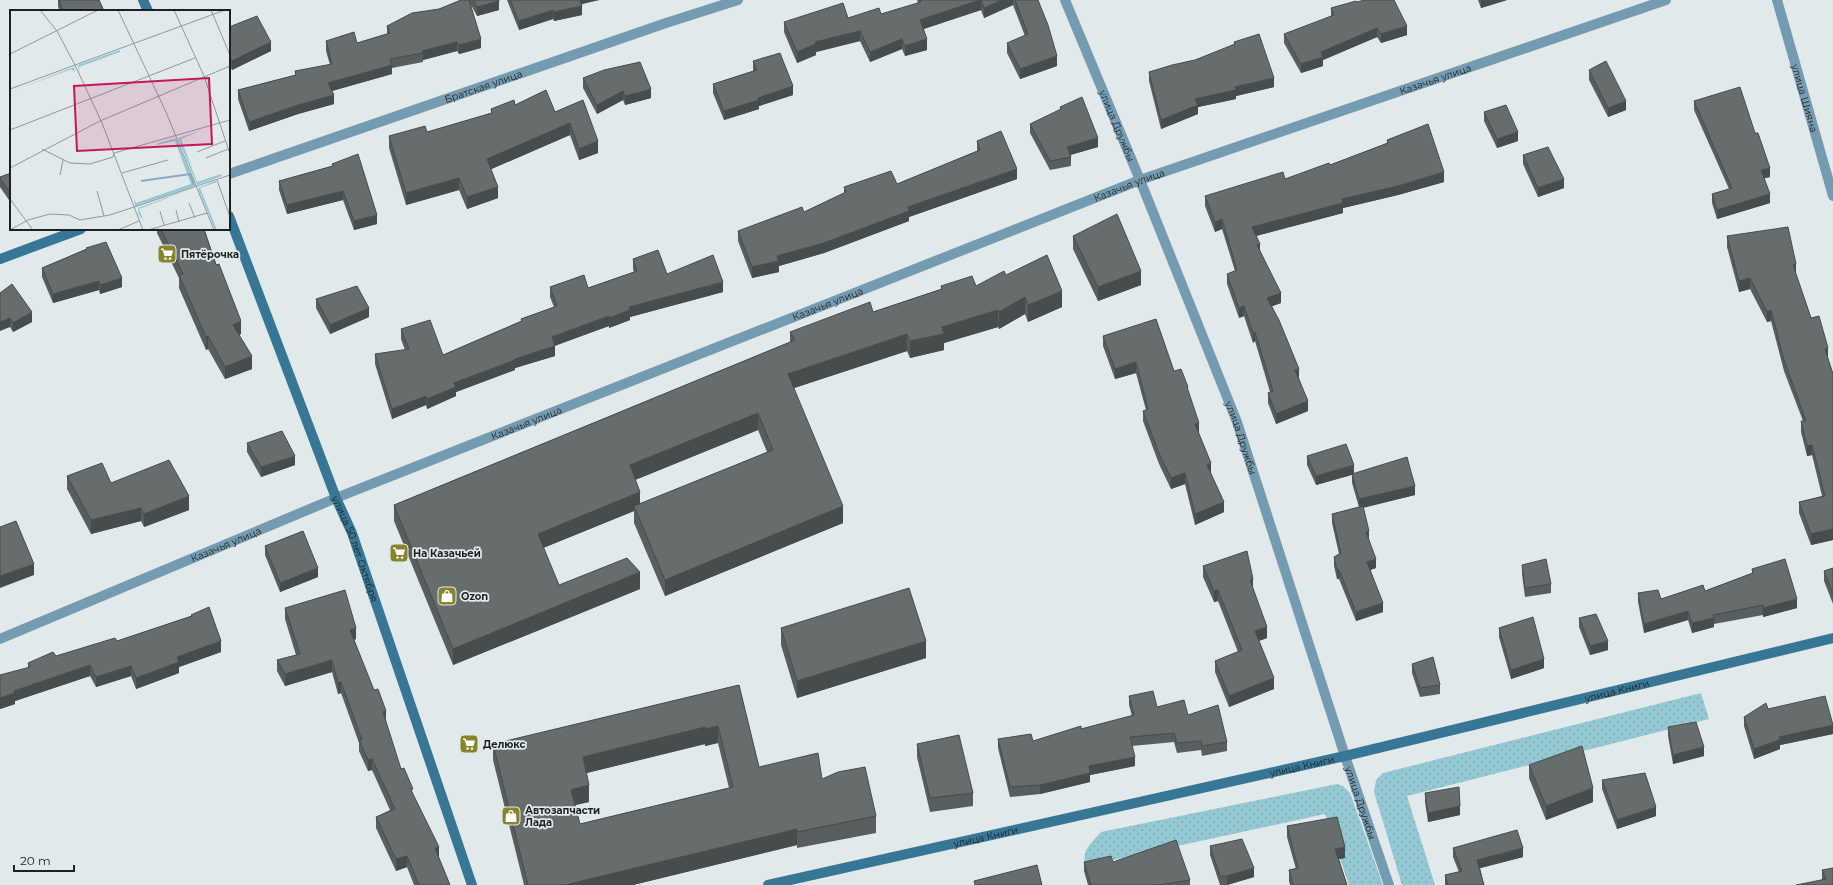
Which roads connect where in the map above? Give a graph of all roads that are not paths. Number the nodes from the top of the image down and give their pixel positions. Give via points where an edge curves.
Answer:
1 (143, 0) edge
2 (738, 0) edge
3 (1065, 0) edge
4 (1666, 0) edge
5 (1777, 0) edge
6 (148, 10) edge
7 (230, 174) edge
8 (1140, 180) junction
9 (1833, 196) edge
10 (230, 219) edge
11 (78, 230) edge
12 (0, 259) edge
13 (336, 498) junction
14 (1833, 638) edge
15 (0, 639) edge
16 (1345, 756) junction
17 (472, 885) edge
18 (768, 885) edge
19 (1389, 885) edge

1 - 6 street
2 - 7 street, Братская улица
3 - 8 street, улица Дружбы
4 - 8 street, Казачья улица
5 - 9 street, улица Шияна
8 - 13 street, Казачья улица
8 - 16 street, улица Дружбы via 1237,422
10 - 13 street, улица 50 лет Октября
11 - 12 street
13 - 15 street, Казачья улица
13 - 17 street, улица 50 лет Октября via 352,533
14 - 16 street, улица Книги
16 - 18 street, улица Книги
16 - 19 street, улица Дружбы

